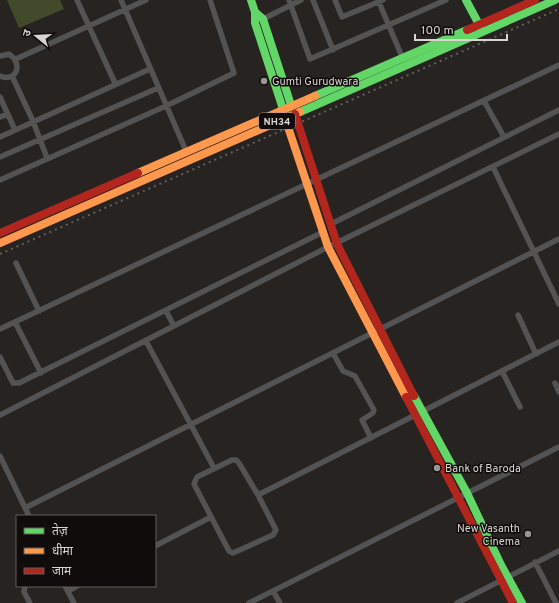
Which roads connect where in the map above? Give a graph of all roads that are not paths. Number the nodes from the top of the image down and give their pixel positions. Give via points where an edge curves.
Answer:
1 (77, 0) edge
2 (121, 0) edge
3 (146, 0) edge
4 (210, 0) edge
5 (251, 0) edge
6 (301, 0) edge
7 (313, 0) edge
8 (334, 0) edge
9 (446, 0) edge
10 (466, 0) edge
11 (535, 0) edge
12 (555, 0) edge
13 (380, 1) edge
14 (290, 2) edge
15 (125, 9) junction
16 (259, 21) junction
17 (88, 26) junction
18 (390, 26) junction
19 (481, 29) junction
20 (333, 50) junction
21 (0, 55) edge
22 (16, 58) junction
23 (404, 62) junction
24 (559, 65) edge
25 (150, 69) junction
26 (0, 76) edge
27 (12, 76) junction
28 (115, 83) junction
29 (158, 88) junction
30 (0, 97) edge
31 (484, 101) junction
32 (291, 105) junction
33 (166, 106) junction
34 (283, 109) junction
35 (559, 110) edge
36 (8, 114) junction
37 (295, 114) junction
38 (0, 117) edge
39 (285, 118) junction
40 (33, 120) junction
41 (16, 130) junction
42 (559, 134) edge
43 (0, 137) edge
44 (504, 137) junction
45 (40, 139) junction
46 (186, 151) junction
47 (0, 156) edge
48 (47, 158) junction
49 (493, 167) junction
50 (0, 180) edge
51 (317, 180) junction
52 (308, 185) junction
53 (107, 192) junction
54 (331, 224) junction
55 (323, 232) junction
56 (0, 233) edge
57 (559, 239) edge
58 (0, 243) edge
59 (337, 244) junction
60 (328, 247) junction
61 (534, 251) junction
62 (16, 263) dead end
63 (559, 304) edge
64 (39, 310) junction
65 (166, 311) junction
66 (518, 315) dead end
67 (16, 322) junction
68 (174, 326) junction
69 (0, 329) edge
70 (377, 331) junction
71 (146, 341) junction
72 (559, 342) edge
73 (333, 353) junction
74 (536, 354) junction
75 (0, 357) edge
76 (502, 371) junction
77 (41, 373) junction
78 (555, 383) dead end
79 (559, 392) edge
80 (520, 407) dead end
81 (419, 414) junction
82 (0, 415) edge
83 (191, 425) junction
84 (371, 438) junction
85 (559, 447) edge
86 (0, 456) edge
87 (214, 468) junction
88 (467, 494) junction
89 (258, 495) junction
90 (459, 499) junction
91 (25, 508) junction
92 (28, 515) edge
93 (211, 517) junction
94 (156, 545) edge
95 (559, 550) edge
96 (536, 562) junction
97 (505, 578) junction
98 (25, 587) edge
99 (66, 588) edge
100 (273, 591) junction
101 (30, 603) edge
102 (74, 603) edge
103 (249, 603) edge
104 (280, 603) edge
105 (457, 603) edge
106 (513, 603) edge
107 (522, 603) edge
108 (556, 603) edge

1 - 17 street
2 - 15 street
3 - 15 street
4 - 33 street via 234,73
5 - 16 main road
6 - 14 street
7 - 20 street
8 - 13 street via 342,17
9 - 18 street
10 - 19 main road
11 - 19 main road, NH34
12 - 19 main road, NH34
13 - 18 street
14 - 16 street
14 - 20 street via 310,59
15 - 17 street
15 - 25 street
16 - 32 main road
16 - 34 main road
17 - 22 street
17 - 28 street
18 - 20 street
18 - 23 street
19 - 23 main road, NH34
21 - 22 street via 9,54
22 - 27 street via 17,72
23 - 32 main road, NH34
23 - 37 main road, NH34
24 - 31 street
25 - 28 street
25 - 29 street
26 - 27 street
27 - 40 street
28 - 40 street
29 - 33 street
29 - 45 street
30 - 36 street
31 - 44 street
31 - 51 street
32 - 34 main road, NH34
33 - 46 street
33 - 48 street
34 - 46 main road, NH34
35 - 44 street
36 - 38 street
36 - 41 street
37 - 39 main road, NH34
37 - 51 main road
39 - 52 main road
39 - 53 main road, NH34
40 - 41 street
40 - 45 street
41 - 43 street
42 - 49 street
44 - 54 street
45 - 47 street
45 - 48 street
46 - 53 main road, NH34
48 - 50 street
49 - 59 street
49 - 61 street
51 - 52 street
51 - 54 main road
52 - 55 main road
52 - 64 street
53 - 56 main road, NH34
53 - 58 main road, NH34
54 - 59 main road
55 - 60 main road
55 - 65 street
57 - 61 street
59 - 60 street
59 - 70 main road
60 - 68 street
60 - 70 main road
61 - 63 street
61 - 70 street
62 - 64 street
64 - 67 street
65 - 68 street
65 - 77 street
66 - 74 street
67 - 69 street
67 - 77 street
68 - 71 street
70 - 73 street
70 - 81 main road
71 - 82 street
71 - 83 street
72 - 74 street
73 - 83 street
73 - 84 street via 343,371 354,376 374,410 362,420
74 - 76 street
75 - 77 street via 15,384
76 - 80 street
76 - 81 street
78 - 79 street
81 - 84 street
81 - 88 main road
81 - 90 main road
83 - 87 street
83 - 91 street
84 - 89 street
85 - 88 street
86 - 91 street
87 - 89 street via 232,460 238,461
87 - 93 street via 194,480 195,487
88 - 90 street
88 - 97 main road
89 - 93 street via 275,526 273,535 231,553
90 - 97 main road
90 - 100 street
91 - 92 street
93 - 94 street
95 - 96 street
96 - 97 street
96 - 108 street
97 - 105 street
97 - 106 main road
97 - 107 main road
98 - 101 street via 24,592
99 - 102 street
100 - 103 street
100 - 104 street

